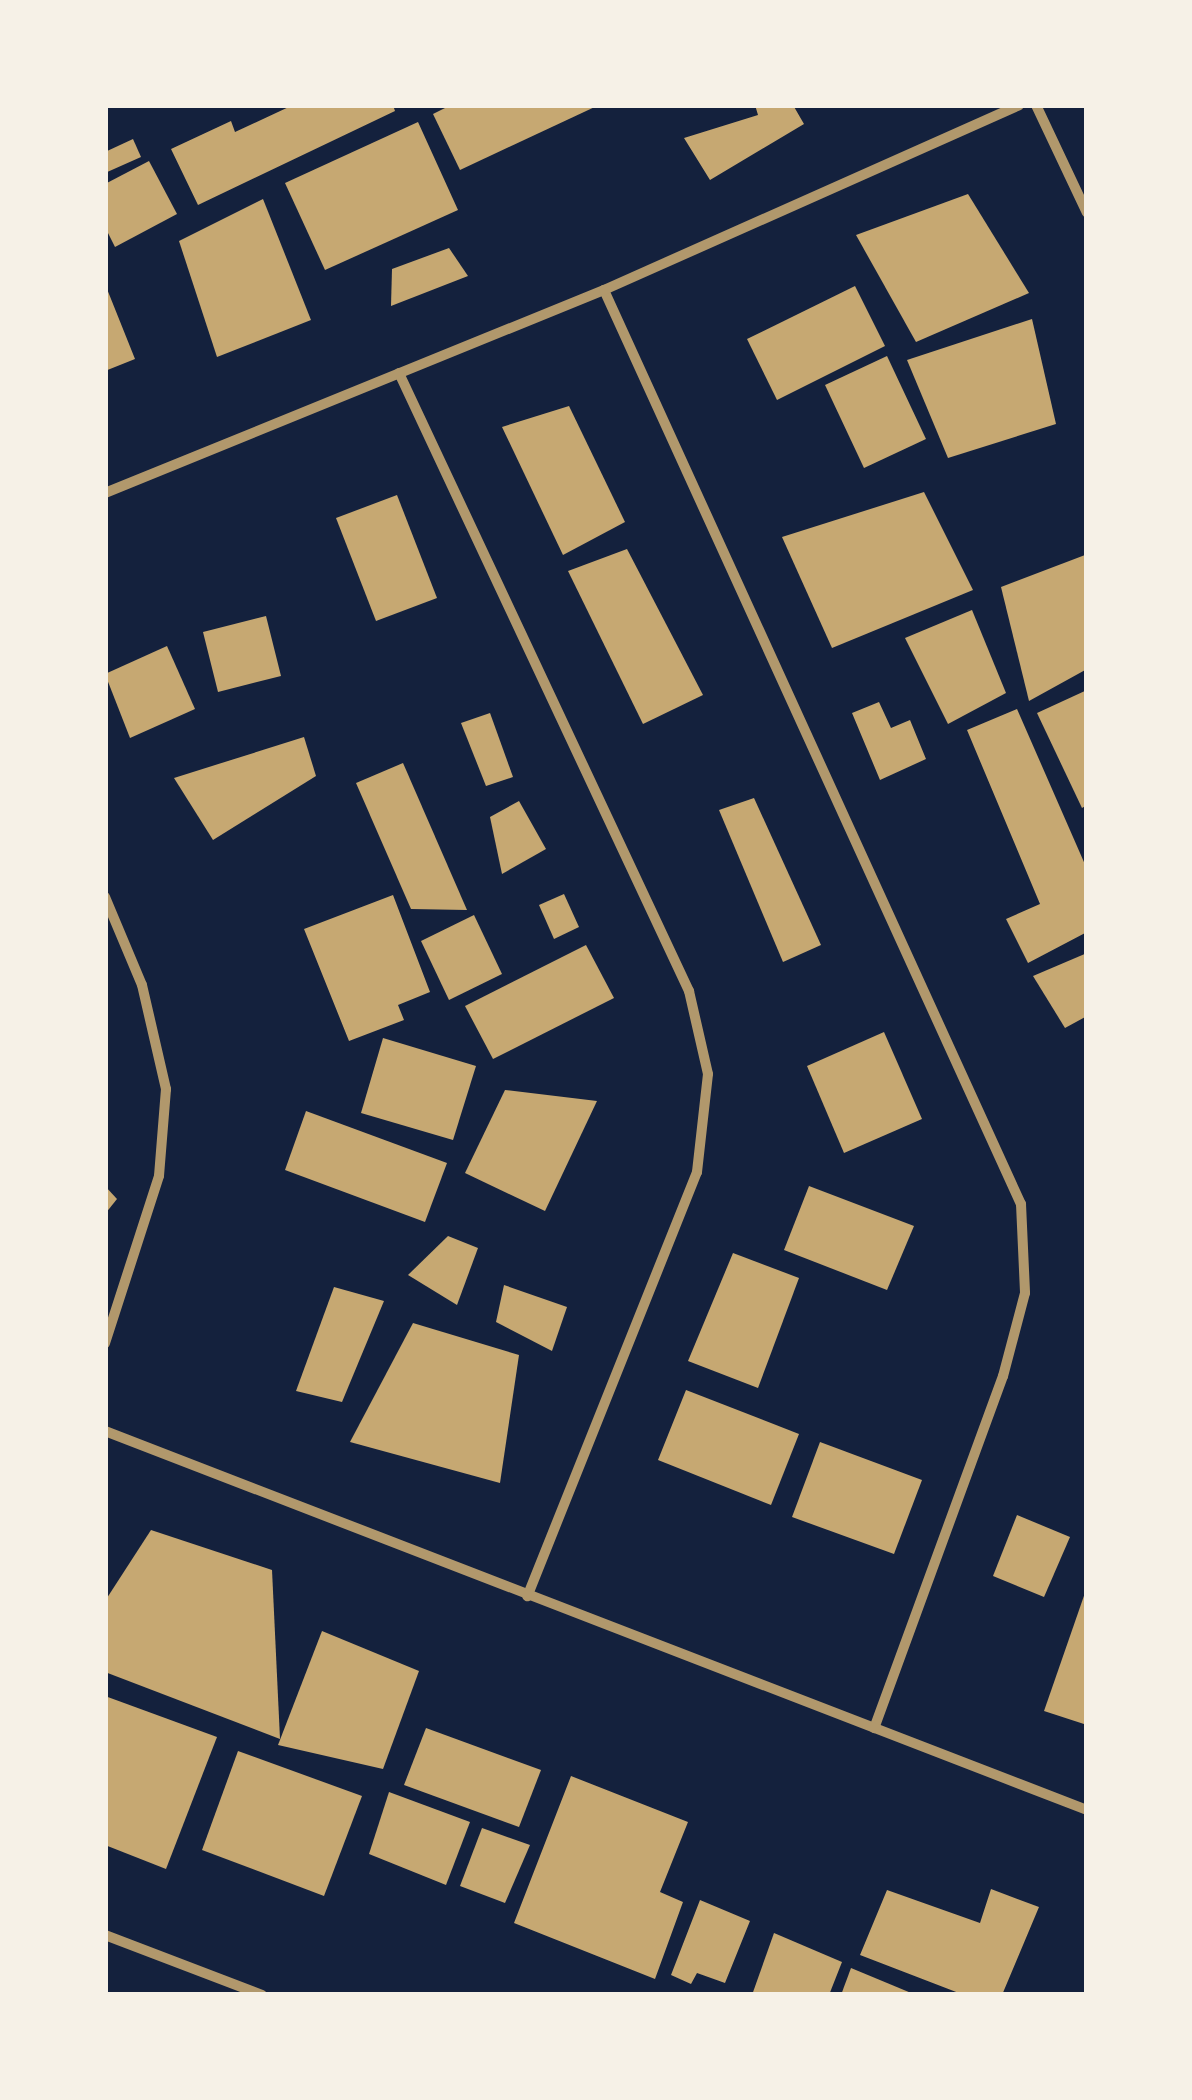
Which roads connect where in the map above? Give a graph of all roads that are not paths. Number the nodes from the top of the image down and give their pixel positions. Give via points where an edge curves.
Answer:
1 (1019, 105) edge
2 (1036, 105) edge
3 (1087, 213) edge
4 (604, 290) junction
5 (398, 373) junction
6 (105, 493) edge
7 (105, 897) edge
8 (105, 1342) edge
9 (105, 1431) edge
10 (527, 1596) junction
11 (874, 1728) junction
12 (1087, 1810) edge
13 (105, 1934) edge
14 (262, 1995) edge

1 - 4 street
2 - 3 street
4 - 5 street
4 - 11 street via 1021,1204 1025,1293 1003,1376
5 - 6 street
5 - 10 street via 689,991 708,1074 697,1172
7 - 8 street via 142,986 166,1089 159,1176
9 - 10 street
10 - 11 street
11 - 12 street
13 - 14 street

